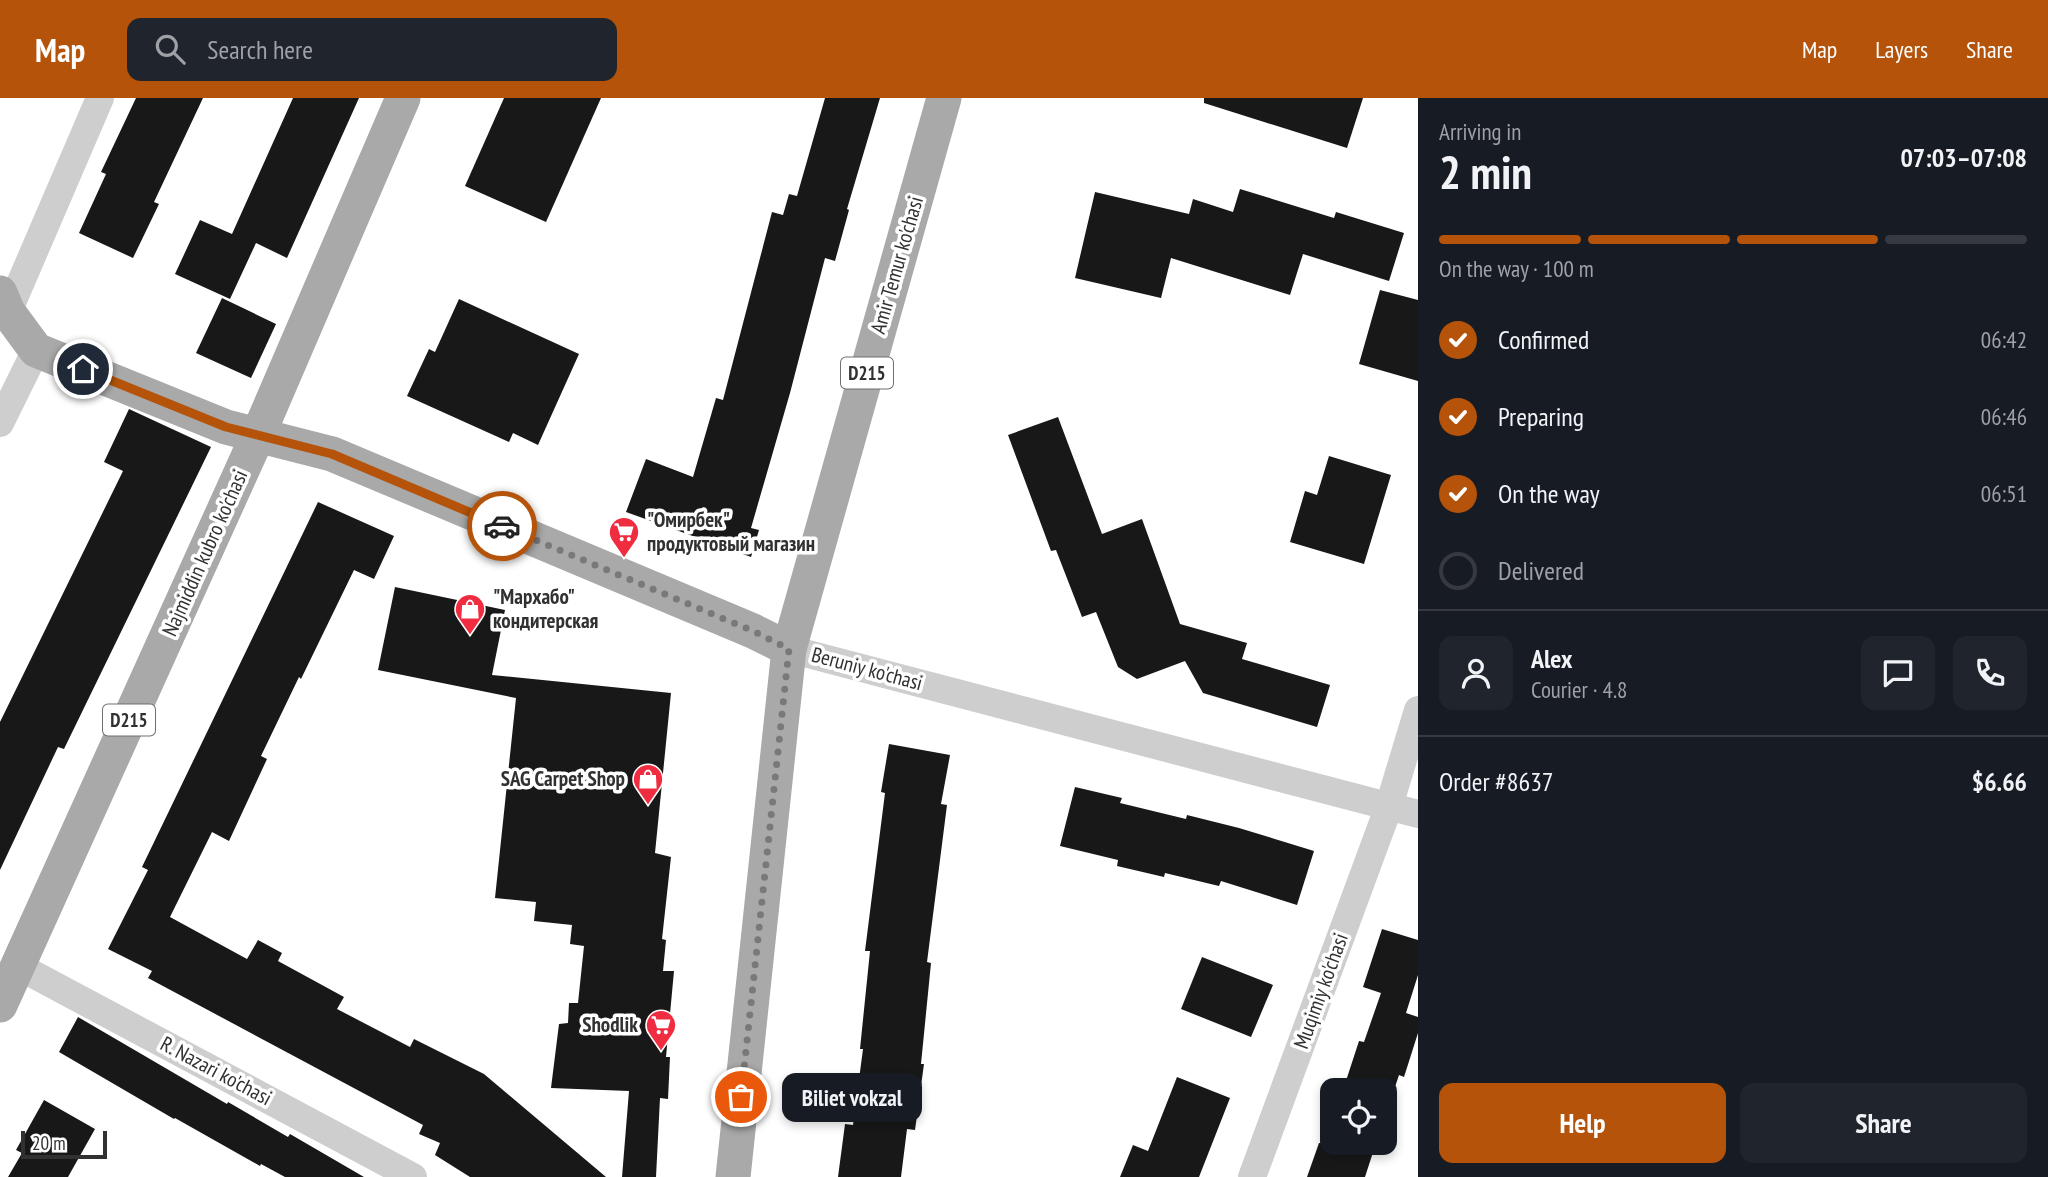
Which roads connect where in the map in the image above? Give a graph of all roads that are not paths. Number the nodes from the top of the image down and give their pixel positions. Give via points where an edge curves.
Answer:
1 (100, 98) edge
2 (404, 98) edge
3 (944, 98) edge
4 (4, 302) edge
5 (36, 350) junction
6 (0, 423) edge
7 (258, 435) junction
8 (789, 649) junction
9 (1418, 710) edge
10 (1389, 806) junction
11 (1418, 814) edge
12 (18, 966) junction
13 (0, 1005) edge
14 (413, 1177) edge
15 (733, 1177) edge
16 (1252, 1177) edge

1 - 4 street
2 - 7 main road, Najmiddin kubro ko'chasi / D215
3 - 8 main road, Amir Temur ko'chasi / D215
4 - 5 main road
5 - 6 street
5 - 7 main road, Beruniy ko'chasi via 226,427
7 - 8 main road, Beruniy ko'chasi via 332,454
7 - 12 main road, Najmiddin kubro ko'chasi / D215
8 - 10 street, Beruniy ko'chasi
8 - 15 main road, Amir Temur ko'chasi / D215
9 - 10 street, Muqimiy ko'chasi
10 - 11 street, Beruniy ko'chasi
10 - 16 street, Muqimiy ko'chasi
12 - 13 main road, Najmiddin kubro ko'chasi / D215
12 - 14 street, R. Nazari ko'chasi

